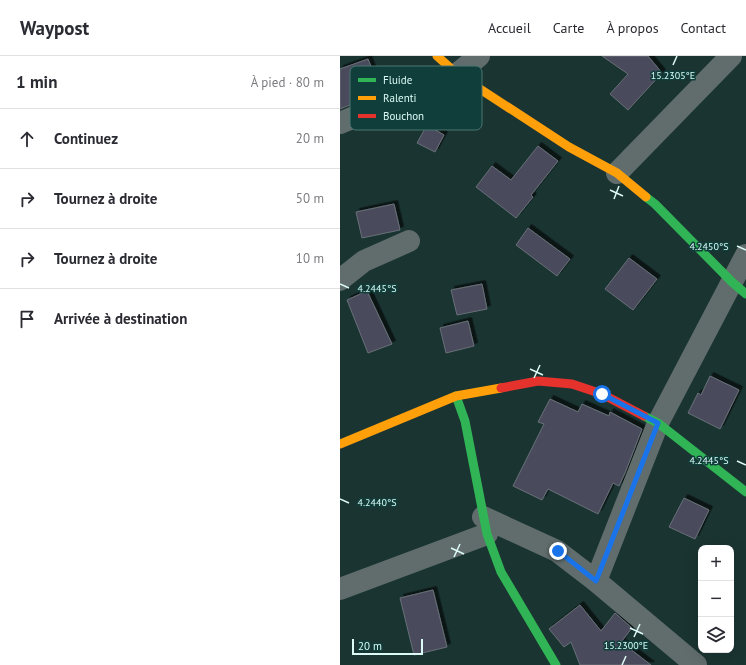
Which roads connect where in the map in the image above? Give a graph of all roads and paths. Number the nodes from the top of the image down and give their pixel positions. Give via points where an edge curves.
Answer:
1 (437, 56) edge
2 (479, 56) edge
3 (731, 56) edge
4 (448, 66) edge
5 (466, 66) edge
6 (482, 91) edge
7 (350, 119) edge
8 (340, 123) edge
9 (617, 173) junction
10 (409, 241) dead end
11 (746, 255) edge
12 (340, 280) edge
13 (739, 288) edge
14 (456, 396) junction
15 (658, 423) junction
16 (340, 444) edge
17 (746, 492) edge
18 (485, 525) junction
19 (596, 581) junction
20 (340, 589) edge
21 (556, 665) edge
22 (696, 665) edge

1 - 4 street
2 - 5 street
3 - 9 street
6 - 9 street via 569,147
7 - 8 street
9 - 13 street via 655,204
10 - 12 street via 364,261
11 - 13 street
13 - 15 street
14 - 15 street via 538,381 572,384 602,394
14 - 16 street
14 - 18 street via 465,421
15 - 17 street
15 - 19 street
18 - 19 street via 558,551
18 - 20 street
18 - 21 street via 501,572
19 - 22 street

